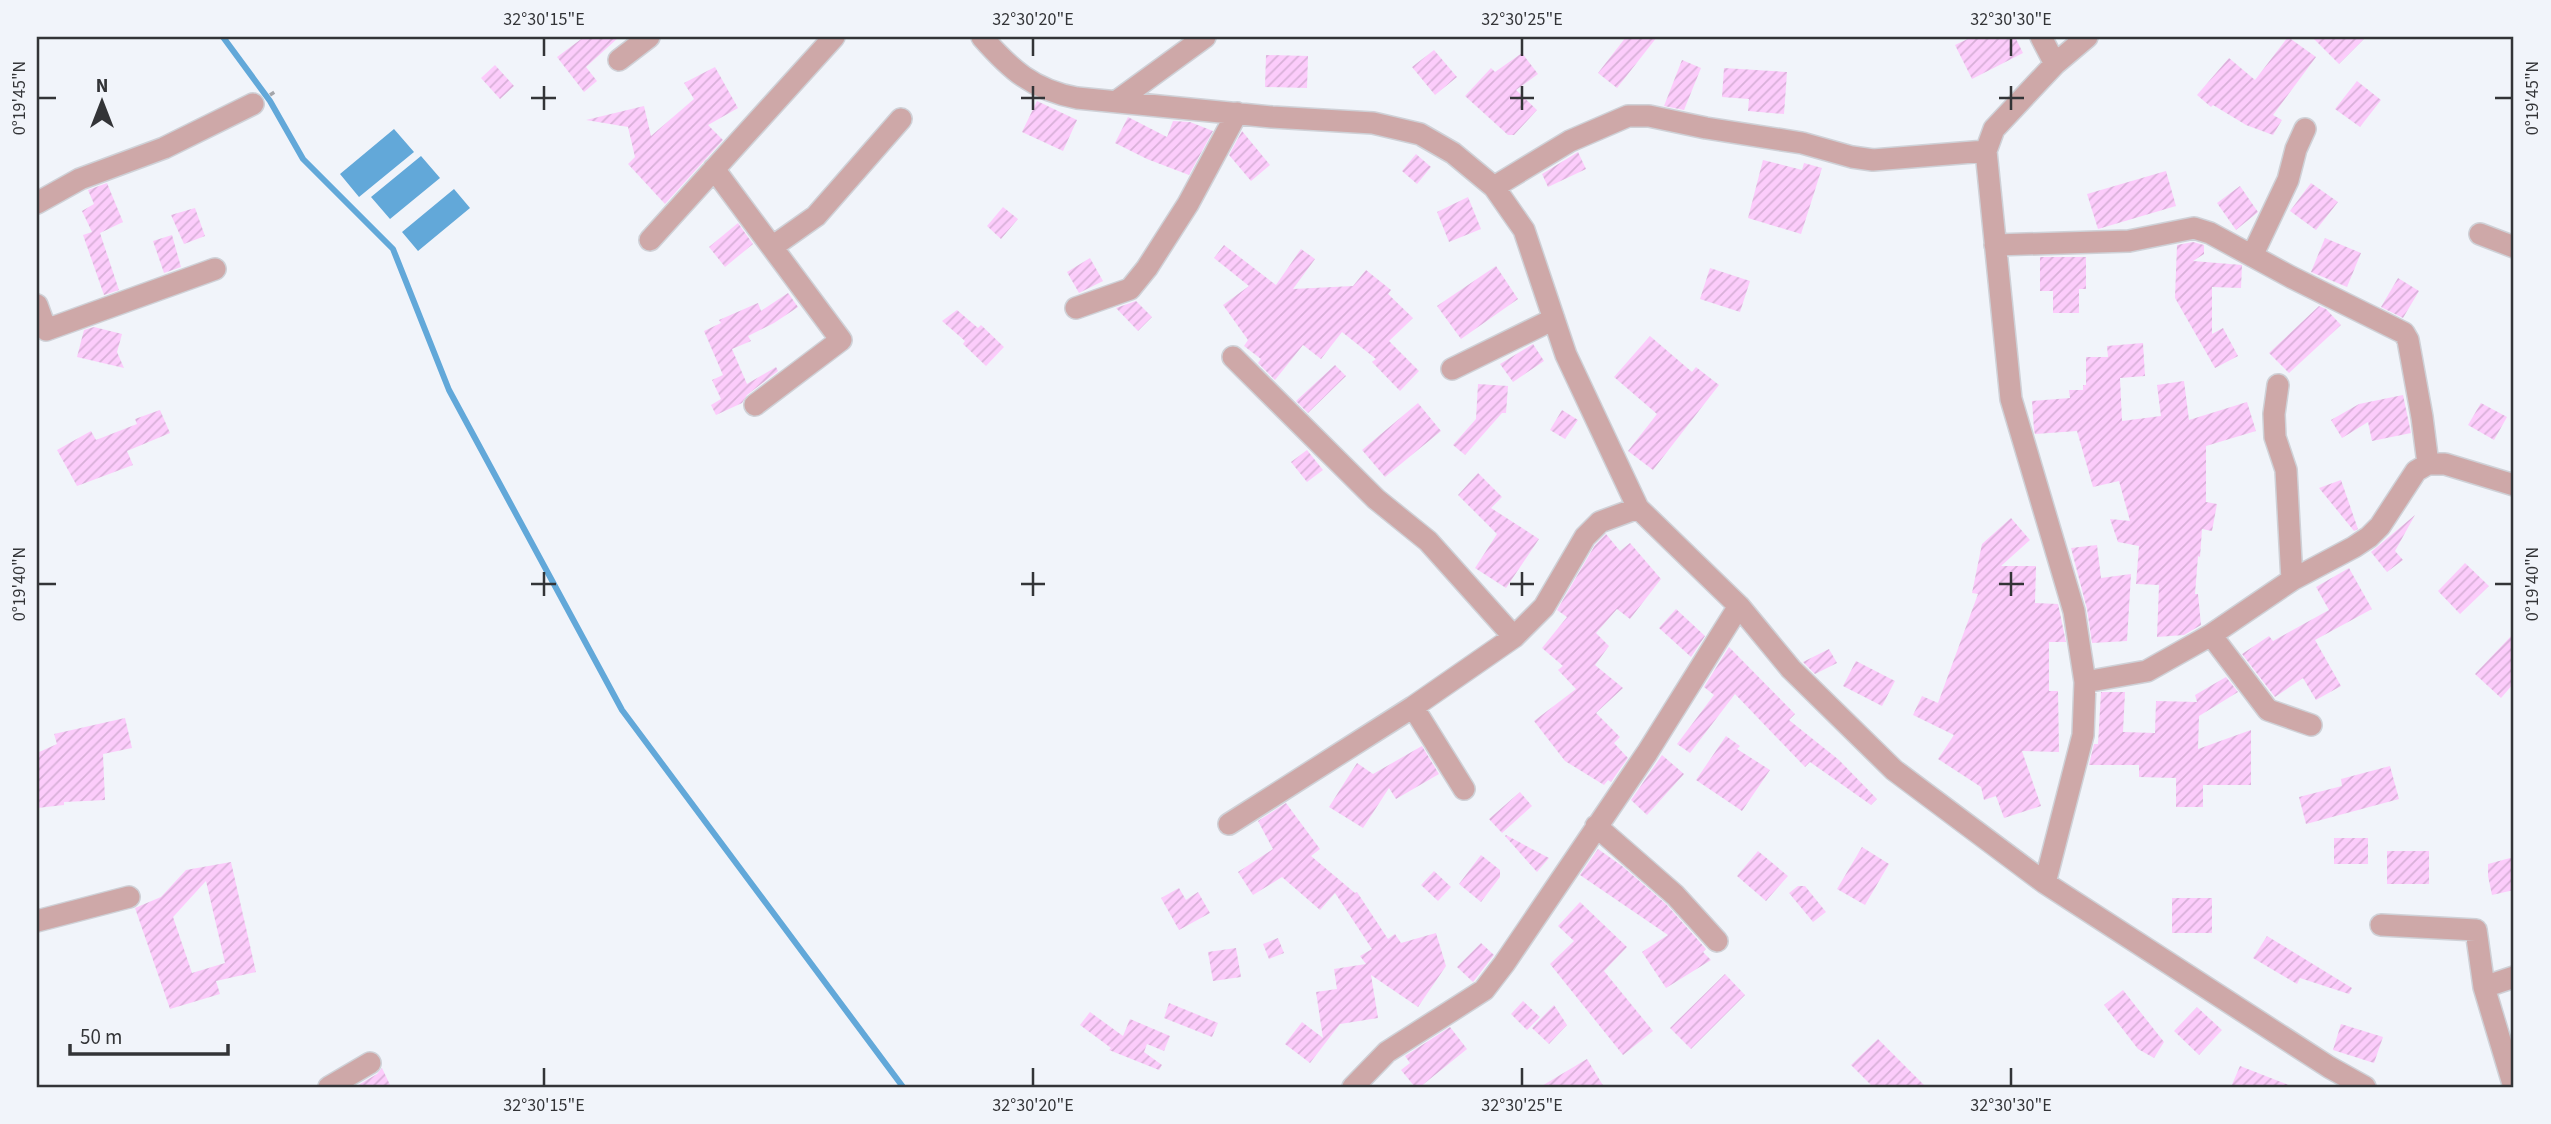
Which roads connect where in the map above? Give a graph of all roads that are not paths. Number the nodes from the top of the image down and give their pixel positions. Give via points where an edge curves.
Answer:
1 (649, 37) edge
2 (834, 37) edge
3 (982, 37) edge
4 (1205, 37) edge
5 (2041, 37) edge
6 (2087, 37) edge
7 (620, 60) dead end
8 (2055, 64) junction
9 (261, 100) road end
10 (1116, 101) junction
11 (1237, 113) junction
12 (901, 119) dead end
13 (2305, 129) dead end
14 (1986, 151) junction
15 (714, 169) junction
16 (1494, 187) junction
17 (37, 203) edge
18 (2480, 234) dead end
19 (650, 240) dead end
20 (1995, 245) junction
21 (772, 247) junction
22 (2514, 247) edge
23 (2252, 256) junction
24 (215, 269) dead end
25 (37, 305) edge
26 (1076, 308) dead end
27 (1554, 319) junction
28 (1233, 357) dead end
29 (1452, 369) dead end
30 (2278, 385) dead end
31 (755, 405) dead end
32 (2428, 464) junction
33 (2514, 485) edge
34 (1637, 508) junction
35 (2292, 580) junction
36 (1739, 606) junction
37 (2211, 635) junction
38 (1514, 637) junction
39 (2085, 682) junction
40 (1413, 707) junction
41 (2311, 725) dead end
42 (1464, 789) dead end
43 (1228, 824) dead end
44 (1596, 826) junction
45 (2045, 883) junction
46 (130, 897) dead end
47 (37, 921) edge
48 (2381, 925) dead end
49 (1717, 941) dead end
50 (2514, 977) edge
51 (2484, 987) junction
52 (370, 1063) dead end
53 (329, 1087) edge
54 (1353, 1087) edge
55 (2364, 1087) edge
56 (2514, 1087) edge

1 - 7 street
2 - 15 street
3 - 10 street via 1032,84 1055,94
4 - 10 street
5 - 8 street
6 - 8 street
8 - 14 street via 1994,129
9 - 17 street via 164,148 80,179
10 - 11 street
11 - 16 street via 1373,123 1420,134 1453,153
11 - 26 street via 1188,204 1130,289
12 - 21 street via 816,216
13 - 23 street via 2288,180
14 - 16 street via 1873,160 1802,143 1628,116 1570,141
14 - 20 street
15 - 19 street
15 - 21 street
16 - 27 street via 1524,230
18 - 22 street
20 - 23 street via 2129,241 2194,228
20 - 39 street via 2011,399 2074,611
21 - 31 street via 841,340
23 - 32 street via 2404,333
24 - 25 street via 46,330
27 - 29 street
27 - 34 street
28 - 38 street via 1377,499 1428,541
30 - 35 street via 2274,414 2286,470
32 - 33 street via 2445,464
32 - 35 street via 2416,471 2369,537
34 - 36 street
34 - 38 street via 1600,522 1585,537 1544,607
35 - 37 street
36 - 44 street
36 - 45 street via 1791,669 1894,770
37 - 39 street via 2147,671
37 - 41 street via 2268,710
38 - 40 street
39 - 45 street via 2084,735
40 - 42 street
40 - 43 street
44 - 49 street via 1675,895
44 - 54 street via 1484,990 1387,1052
45 - 55 street
46 - 47 street
48 - 51 street via 2476,930
50 - 51 street
51 - 56 street
52 - 53 street

